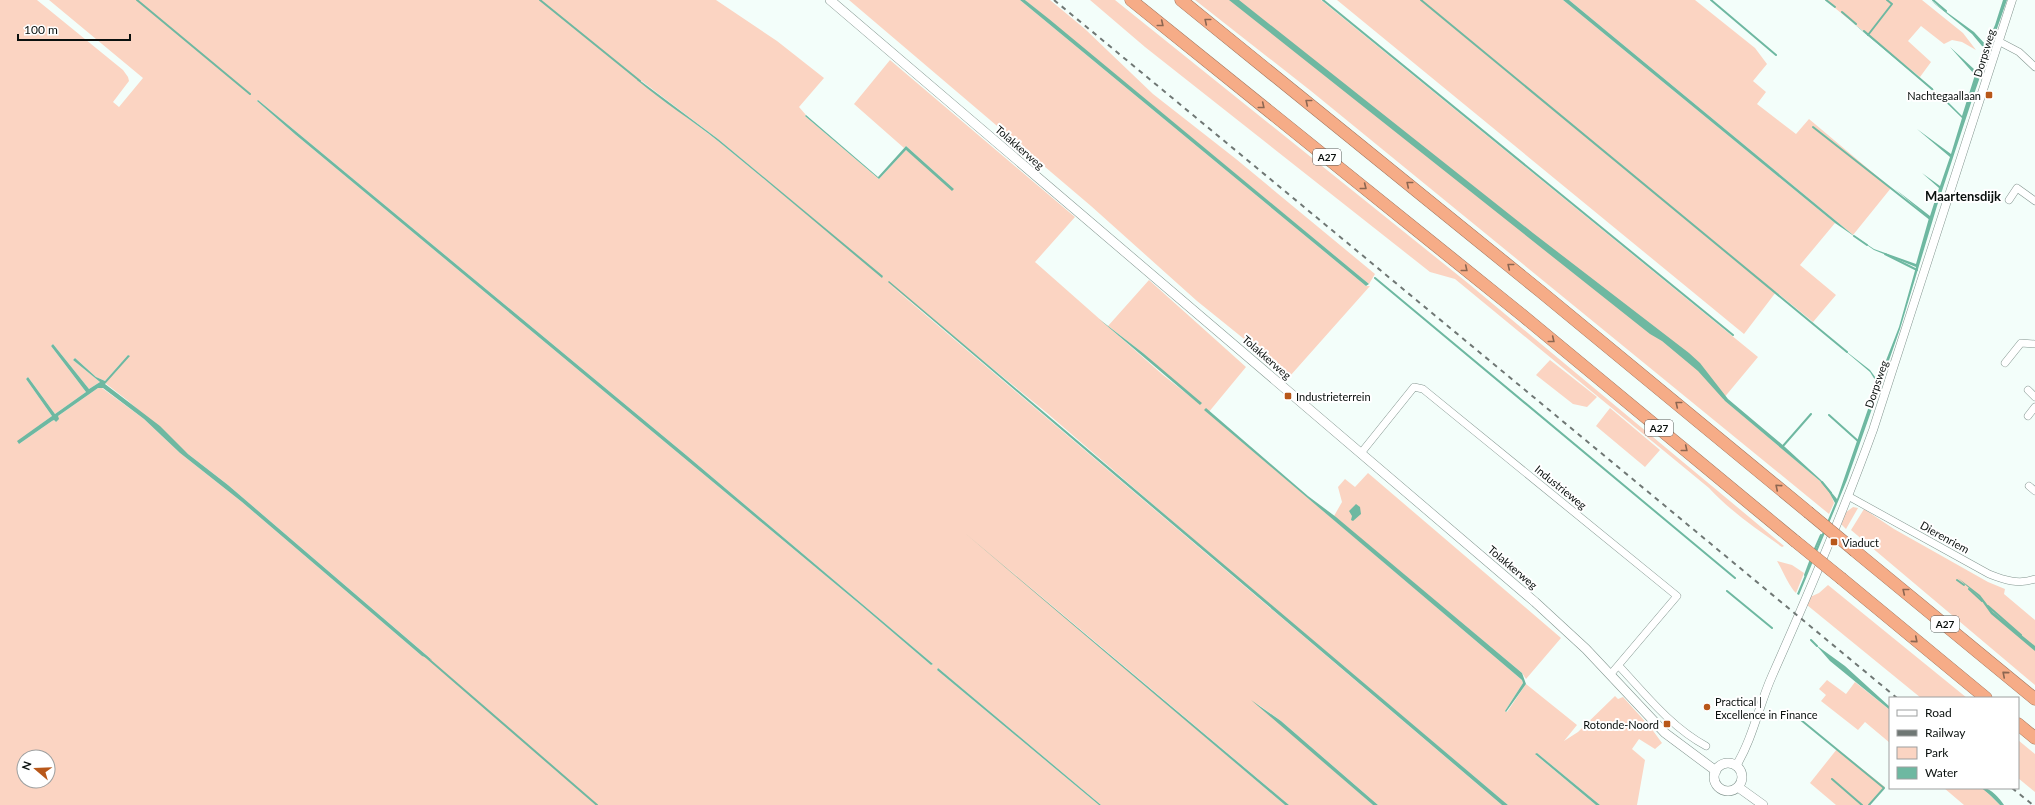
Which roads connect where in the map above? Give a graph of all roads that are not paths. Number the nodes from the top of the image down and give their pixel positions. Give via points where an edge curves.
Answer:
1 (830, 0) edge
2 (1131, 0) edge
3 (1181, 0) edge
4 (2012, 0) edge
5 (2000, 42) junction
6 (2035, 67) edge
7 (2008, 200) dead end
8 (2035, 201) edge
9 (2035, 344) edge
10 (2006, 363) dead end
11 (2028, 390) dead end
12 (2035, 397) edge
13 (2035, 407) edge
14 (2028, 416) dead end
15 (1361, 453) junction
16 (2029, 486) dead end
17 (2035, 491) edge
18 (1848, 496) junction
19 (2035, 579) edge
20 (1619, 666) junction
21 (1610, 675) junction
22 (1985, 697) edge
23 (2035, 699) edge
24 (2019, 725) edge
25 (2035, 738) edge
26 (1706, 746) dead end
27 (1736, 766) junction
28 (1716, 771) junction
29 (1738, 787) junction
30 (1763, 805) edge

1 - 15 main road, Tolakkerweg
2 -> 22 highway, A27, bridge via 1504,300
23 -> 3 highway, A27, bridge via 1540,291
4 - 5 street, Dorpsweg
5 - 6 street via 2019,52
5 - 18 street, Dorpsweg via 1896,361
7 - 8 street via 2017,188
9 - 10 street via 2021,343
11 - 12 street
13 - 14 street
15 - 20 street, Industrieweg via 1414,387 1423,389 1677,596
15 - 21 main road, Tolakkerweg via 1535,602
16 - 17 street
18 - 19 street, Dierenriem via 1989,574 2005,581 2024,582
18 - 27 street, Dorpsweg via 1761,704 1744,754
20 - 21 street, Industrieweg
20 - 26 street via 1660,711
21 - 28 main road, Tolakkerweg via 1669,737
24 - 25 highway
27 - 28 main road via 1726,764 1719,766
27 - 29 main road via 1742,776
28 - 29 main road via 1716,784 1722,790 1733,790
29 - 30 main road

